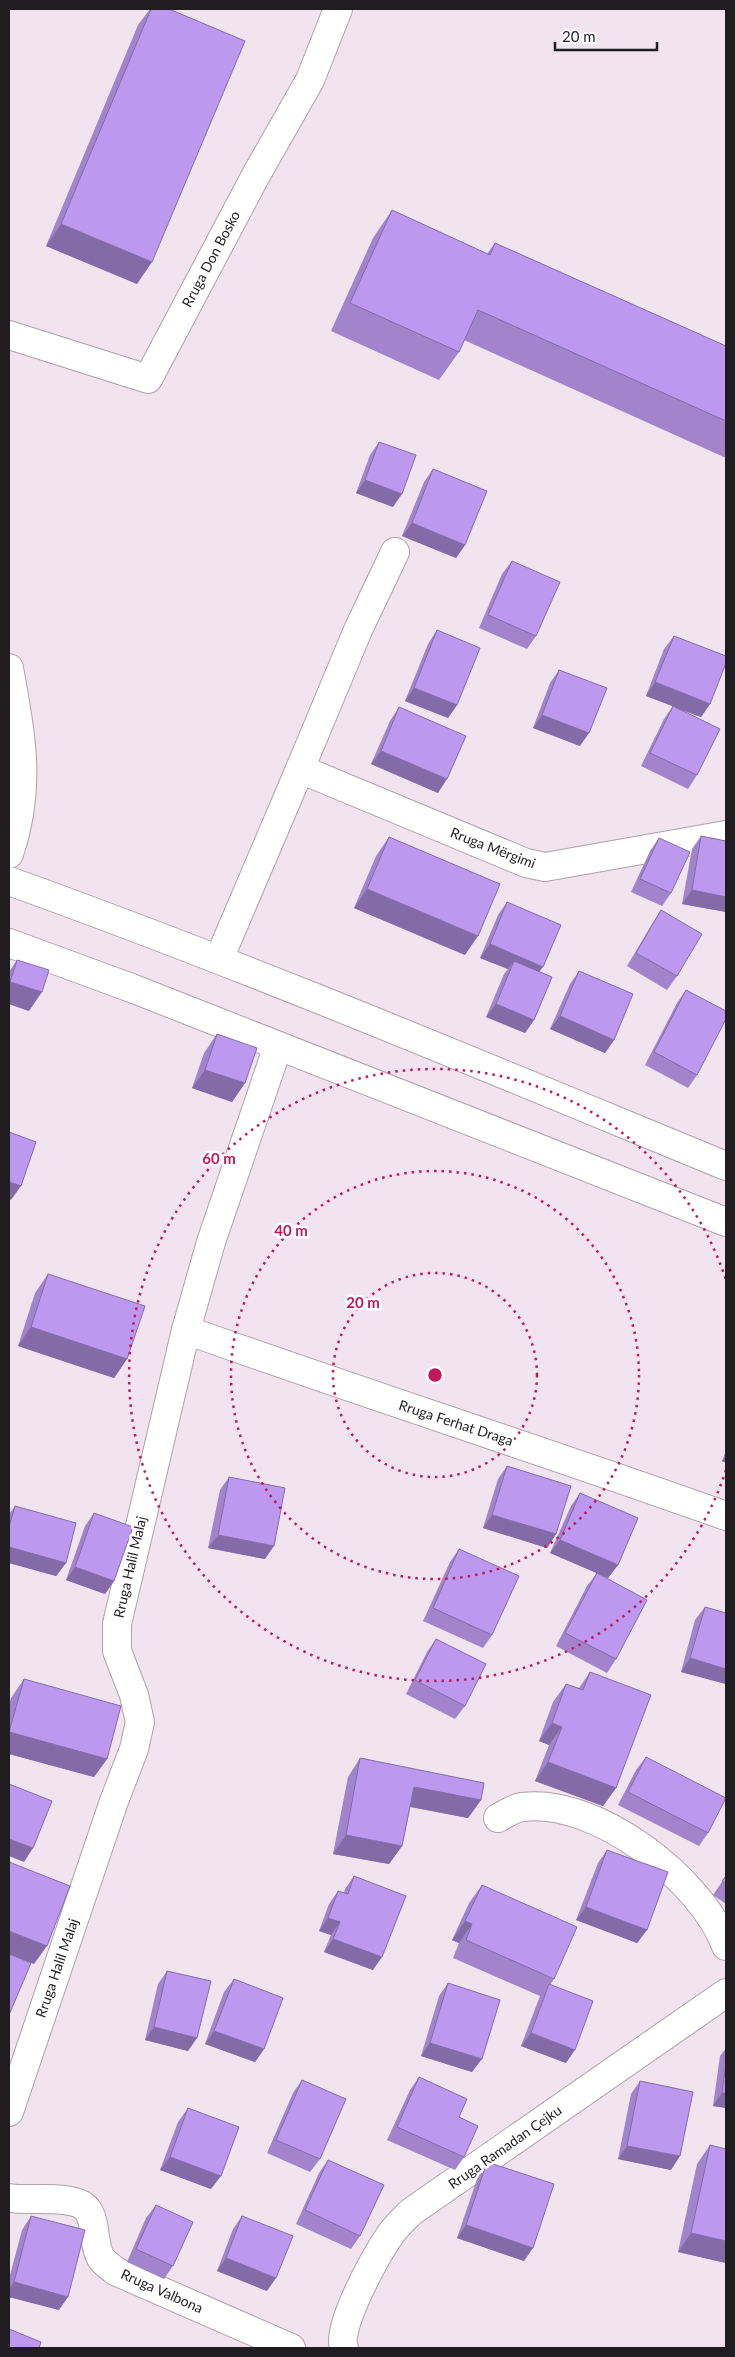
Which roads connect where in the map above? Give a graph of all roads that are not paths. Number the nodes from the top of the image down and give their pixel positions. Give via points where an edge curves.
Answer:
1 (338, 9) edge
2 (9, 335) edge
3 (395, 552) dead end
4 (9, 668) edge
5 (300, 769) junction
6 (726, 836) edge
7 (9, 854) edge
8 (9, 881) edge
9 (9, 943) edge
10 (219, 959) junction
11 (278, 1046) junction
12 (726, 1166) edge
13 (726, 1222) edge
14 (186, 1330) junction
15 (726, 1516) edge
16 (498, 1818) dead end
17 (726, 1946) edge
18 (726, 1993) edge
19 (9, 2112) edge
20 (9, 2198) edge
21 (291, 2348) edge
22 (344, 2348) edge

1 - 2 street, Rruga Don Bosko via 310,80 256,174 148,379
3 - 5 street via 358,630
4 - 7 street via 23,746 24,788 18,828
5 - 6 street, Rruga Mërgimi via 526,864 545,867
5 - 10 street
8 - 10 street
9 - 11 street
10 - 12 street
11 - 13 street
11 - 14 street, Rruga Halil Malaj
14 - 15 street, Rruga Ferhat Draga
14 - 19 street, Rruga Halil Malaj via 117,1624 118,1651 140,1722 134,1749
16 - 17 street via 521,1807 547,1806 616,1831 646,1849 702,1902
18 - 22 street, Rruga Ramadan Çejku via 411,2212 388,2237 369,2272 345,2322
20 - 21 street, Rruga Valbona via 80,2204 89,2212 101,2259 115,2271

